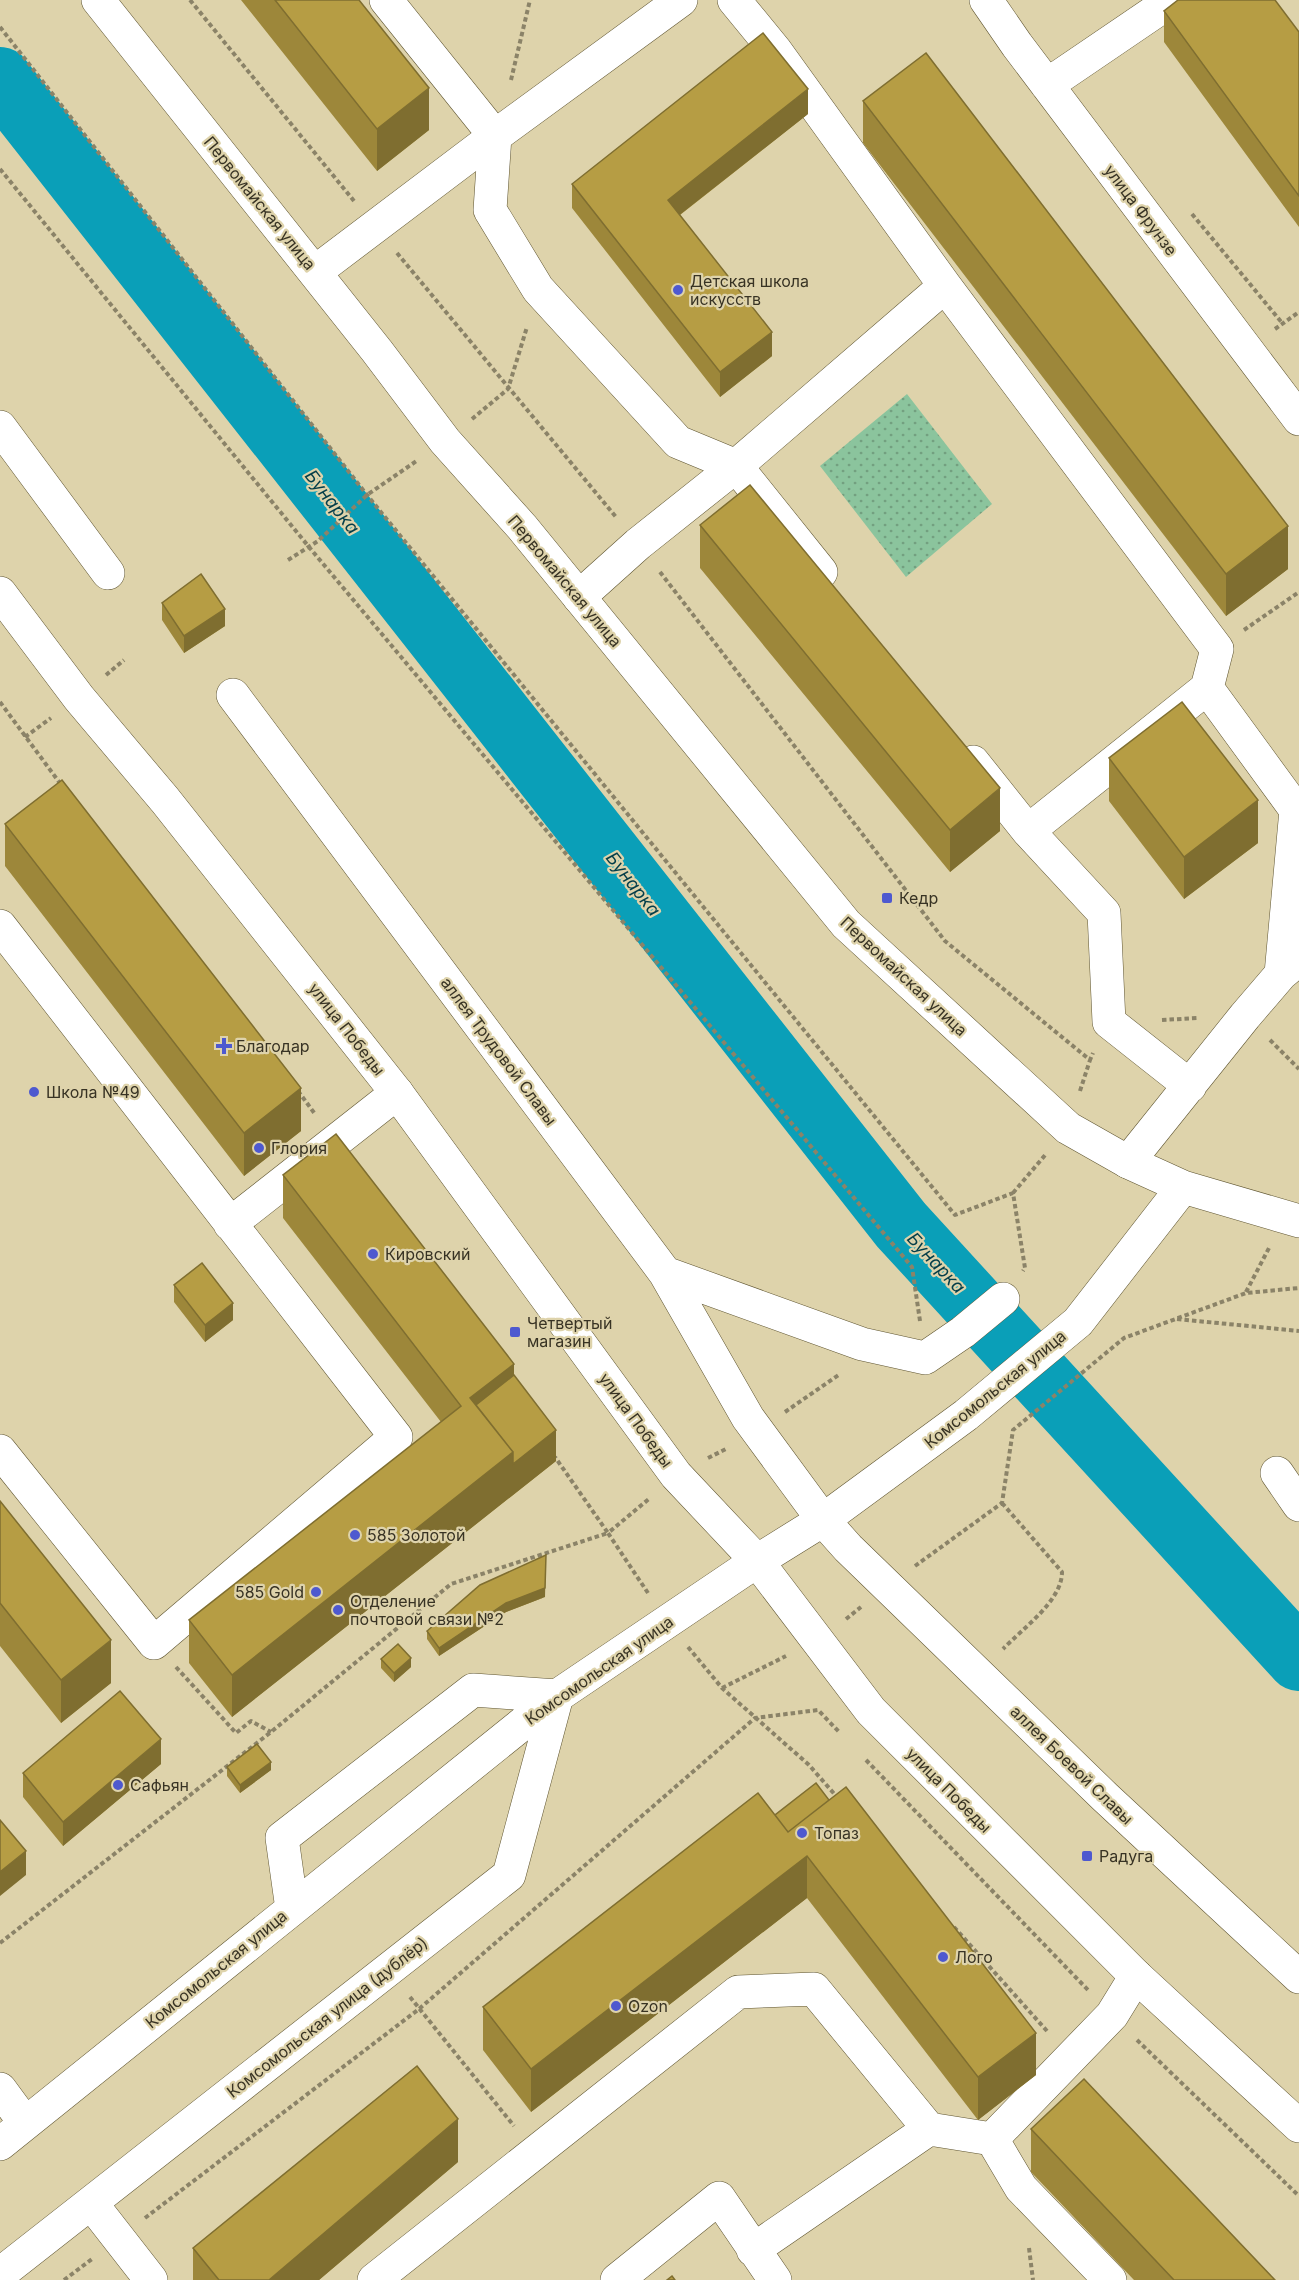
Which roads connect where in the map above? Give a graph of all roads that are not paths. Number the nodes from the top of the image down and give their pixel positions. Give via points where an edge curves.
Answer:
1 (98, 0) edge
2 (386, 0) edge
3 (681, 0) edge
4 (734, 0) edge
5 (986, 0) edge
6 (1172, 0) edge
7 (1047, 85) junction
8 (495, 136) junction
9 (315, 272) junction
10 (945, 286) junction
11 (1299, 419) edge
12 (0, 426) edge
13 (736, 466) junction
14 (108, 573) dead end
15 (0, 593) edge
16 (579, 597) junction
17 (841, 597) edge
18 (1207, 688) junction
19 (233, 695) dead end
20 (953, 737) edge
21 (1028, 831) junction
22 (0, 926) edge
23 (1290, 966) edge
24 (1190, 1086) junction
25 (397, 1093) junction
26 (1128, 1162) junction
27 (1183, 1187) junction
28 (1299, 1221) edge
29 (230, 1224) junction
30 (665, 1273) junction
31 (1003, 1299) road end
32 (0, 1451) edge
33 (1277, 1473) dead end
34 (1299, 1505) edge
35 (823, 1520) junction
36 (757, 1561) junction
37 (557, 1696) junction
38 (292, 1909) junction
39 (1136, 1976) junction
40 (1299, 1977) edge
41 (0, 2089) edge
42 (25, 2123) junction
43 (1299, 2126) edge
44 (929, 2129) junction
45 (992, 2139) junction
46 (0, 2144) edge
47 (91, 2203) junction
48 (753, 2250) junction
49 (0, 2274) edge
50 (151, 2280) edge
51 (374, 2280) edge
52 (617, 2280) edge
53 (775, 2280) edge
54 (1110, 2280) edge

1 - 9 street, Первомайская улица
2 - 8 street
3 - 8 street
4 - 10 street via 775,50
5 - 7 street, улица Фрунзе
6 - 7 street
7 - 11 street, улица Фрунзе
8 - 9 street
8 - 13 street via 490,210 538,289 678,442
9 - 16 street, Первомайская улица via 445,441
10 - 13 street
10 - 18 street via 1217,649
12 - 14 street
13 - 16 street
13 - 17 street
15 - 25 street, улица Победы via 79,698 165,800
16 - 26 street, Первомайская улица via 846,924 1068,1128
18 - 21 street
18 - 23 street via 1296,810
19 - 30 street, аллея Трудовой Славы
20 - 21 street
21 - 24 street via 1104,913 1109,1022
22 - 29 street
23 - 24 street
24 - 26 street
25 - 29 street
25 - 36 street, улица Победы via 676,1475
26 - 27 street, Первомайская улица
27 - 28 street
27 - 35 street, Комсомольская улица via 1078,1322 966,1415
29 - 32 street via 396,1437 154,1643
30 - 31 street via 862,1344 925,1358
30 - 35 street, аллея Трудовой Славы via 748,1418
33 - 34 street
35 - 36 street, Комсомольская улица
35 - 40 street, аллея Боевой Славы via 1105,1797
36 - 37 street, Комсомольская улица
36 - 39 street, улица Победы via 871,1711
37 - 38 street, Комсомольская улица
37 - 38 street via 473,1690 282,1838
37 - 47 street, Комсомольская улица (дублёр) via 510,1875
38 - 42 street, Комсомольская улица
39 - 43 street, улица Победы
39 - 45 street via 1112,2015
41 - 42 street
42 - 46 street, Комсомольская улица
44 - 45 street
44 - 48 street
44 - 51 street via 814,1989 738,1992
45 - 54 street via 1022,2188
47 - 49 street, Комсомольская улица (дублёр)
47 - 50 street
48 - 52 street via 719,2198
48 - 53 street

